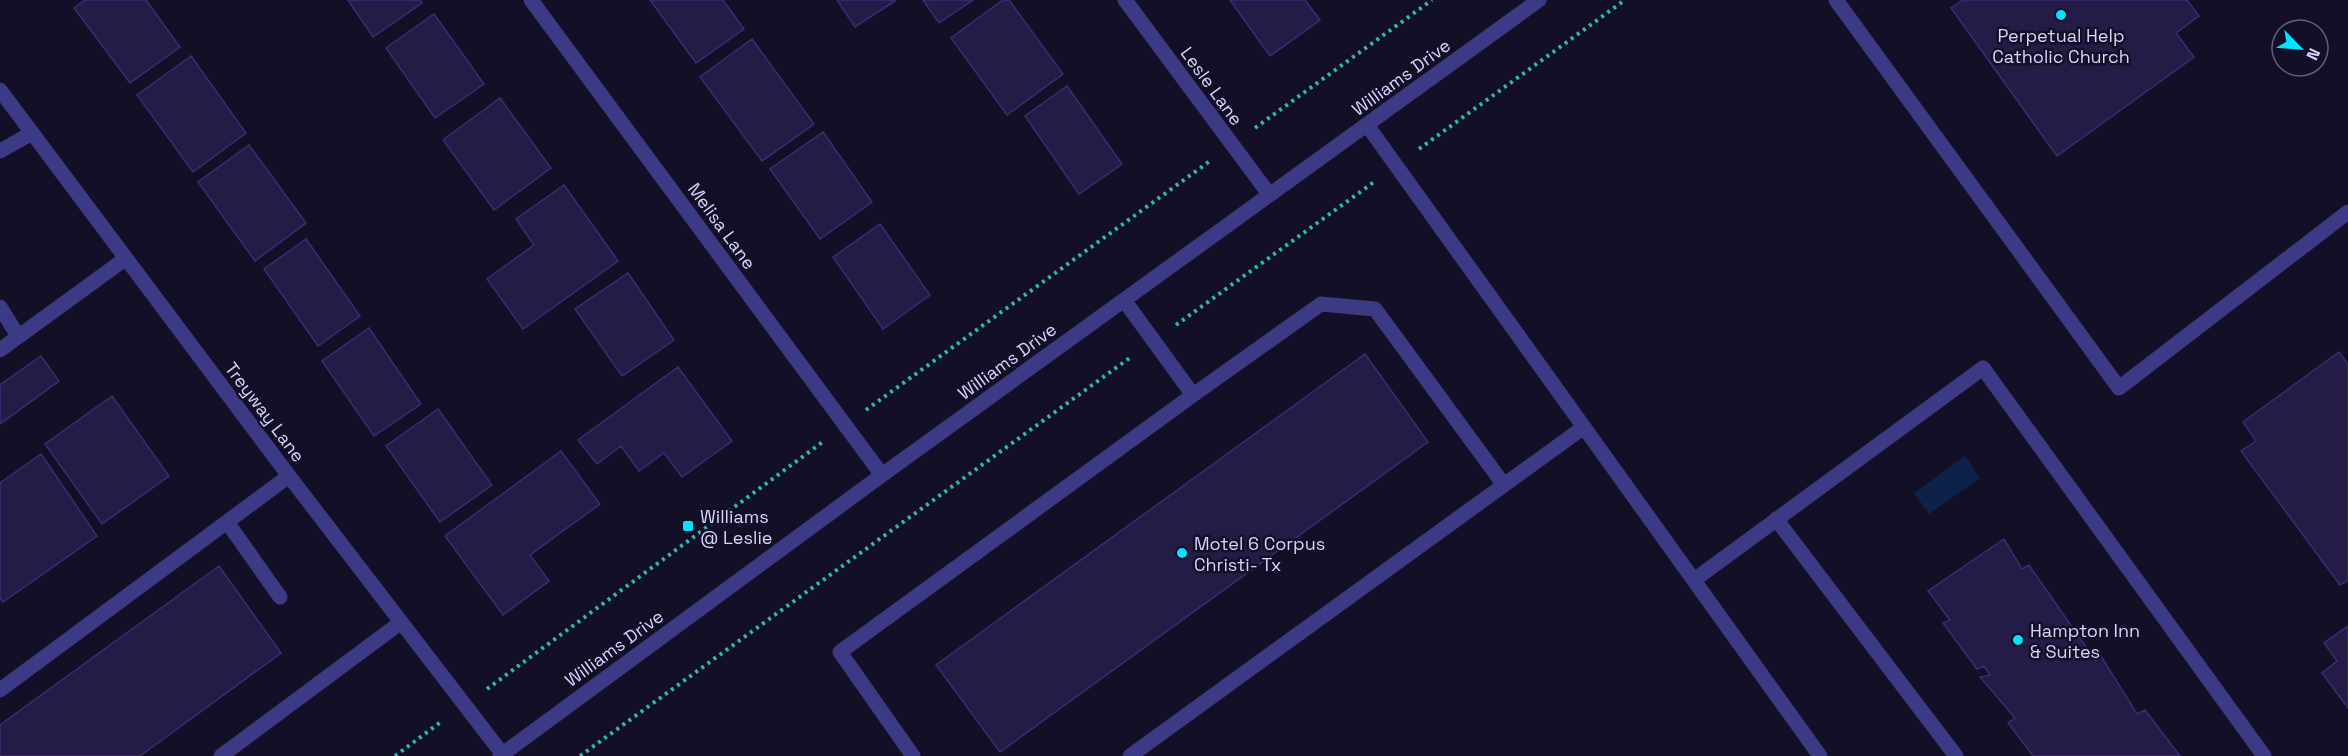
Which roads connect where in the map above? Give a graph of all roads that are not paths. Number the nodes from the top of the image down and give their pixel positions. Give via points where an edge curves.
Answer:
1 (531, 0) edge
2 (1125, 0) edge
3 (1539, 0) edge
4 (1836, 0) edge
5 (0, 90) edge
6 (1367, 125) junction
7 (32, 133) junction
8 (0, 151) edge
9 (1269, 194) junction
10 (2348, 212) edge
11 (125, 259) junction
12 (1124, 300) junction
13 (0, 307) edge
14 (18, 336) junction
15 (0, 350) edge
16 (1193, 395) junction
17 (1584, 427) junction
18 (882, 475) junction
19 (289, 476) junction
20 (1504, 485) junction
21 (1776, 519) junction
22 (228, 522) junction
23 (1694, 580) junction
24 (280, 597) dead end
25 (400, 623) junction
26 (0, 690) edge
27 (502, 755) edge
28 (220, 756) edge
29 (913, 756) edge
30 (1130, 756) edge
31 (1820, 756) edge
32 (1956, 756) edge
33 (2264, 756) edge

1 - 18 street, Melisa Lane
2 - 9 street, Lesle Lane
3 - 6 street, Williams Drive
4 - 10 street via 2118,388
5 - 7 street, Treyway Lane
6 - 9 street, Williams Drive
6 - 17 street
7 - 8 street
7 - 11 street, Treyway Lane
9 - 12 street, Williams Drive
11 - 14 street
11 - 19 street, Treyway Lane
12 - 16 street
12 - 18 street, Williams Drive
13 - 14 street
14 - 15 street
16 - 20 street via 1321,304 1375,309
16 - 29 street via 840,652
17 - 20 street
17 - 23 street
18 - 27 street, Williams Drive
19 - 22 street
19 - 25 street, Treyway Lane
20 - 30 street
21 - 23 street
21 - 32 street
21 - 33 street via 1983,368
22 - 24 street
22 - 26 street
23 - 31 street
25 - 27 street, Treyway Lane
25 - 28 street

